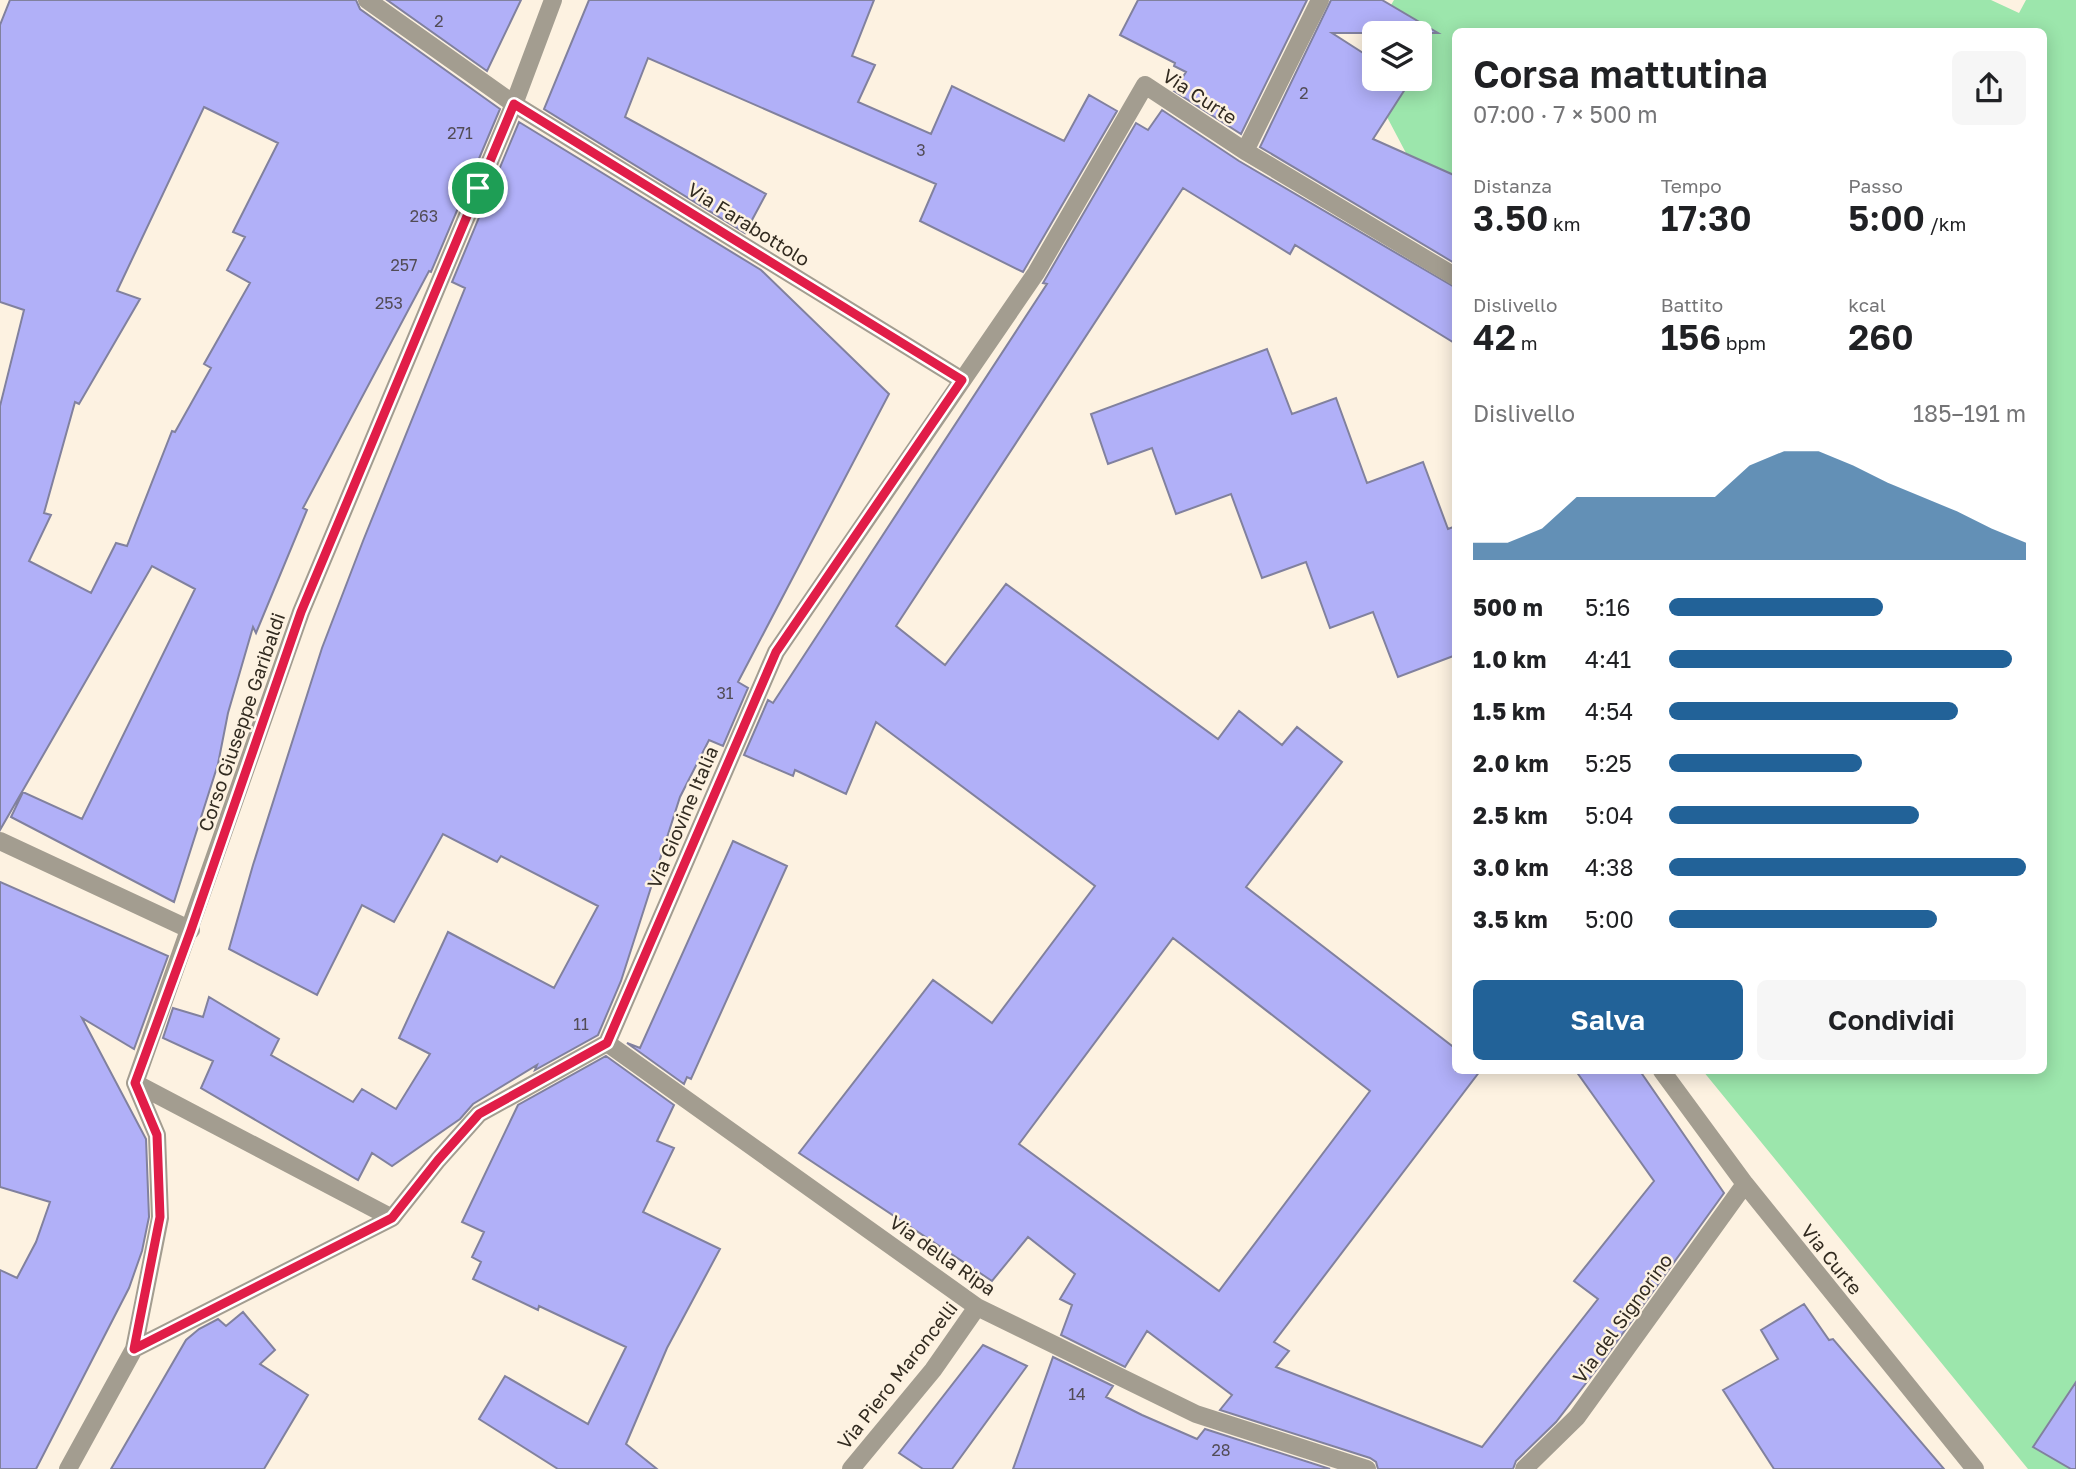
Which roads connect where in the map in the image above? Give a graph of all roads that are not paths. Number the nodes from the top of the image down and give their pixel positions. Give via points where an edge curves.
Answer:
1 (367, 0) edge
2 (553, 0) edge
3 (1320, 0) edge
4 (514, 104) junction
5 (1245, 151) junction
6 (1452, 276) edge
7 (962, 380) junction
8 (0, 841) edge
9 (191, 930) junction
10 (607, 1043) junction
11 (1664, 1074) edge
12 (135, 1083) junction
13 (1745, 1184) junction
14 (392, 1218) junction
15 (977, 1307) junction
16 (134, 1349) junction
17 (68, 1469) edge
18 (850, 1469) edge
19 (1367, 1469) edge
20 (1524, 1469) edge
21 (1975, 1469) edge

1 - 4 street, Via Farabottolo
2 - 4 street, Corso Giuseppe Garibaldi
3 - 5 street
4 - 7 street, Via Farabottolo
4 - 9 street, Corso Giuseppe Garibaldi via 301,612
5 - 6 street, Via Curte
5 - 7 street, Via Curte via 1145,86 1036,273
7 - 10 street, Via Giovine Italia via 776,652
8 - 9 street
9 - 12 street, Corso Giuseppe Garibaldi
10 - 14 street via 479,1114
10 - 15 street, Via della Ripa
11 - 13 street, Via Curte
12 - 14 street
12 - 16 street via 157,1135 160,1217
13 - 20 street, Via del Signorino via 1577,1416
13 - 21 street, Via Curte
14 - 16 street
15 - 18 street, Via Piero Maroncelli via 933,1370
15 - 19 street, Via della Ripa via 1196,1414
16 - 17 street

